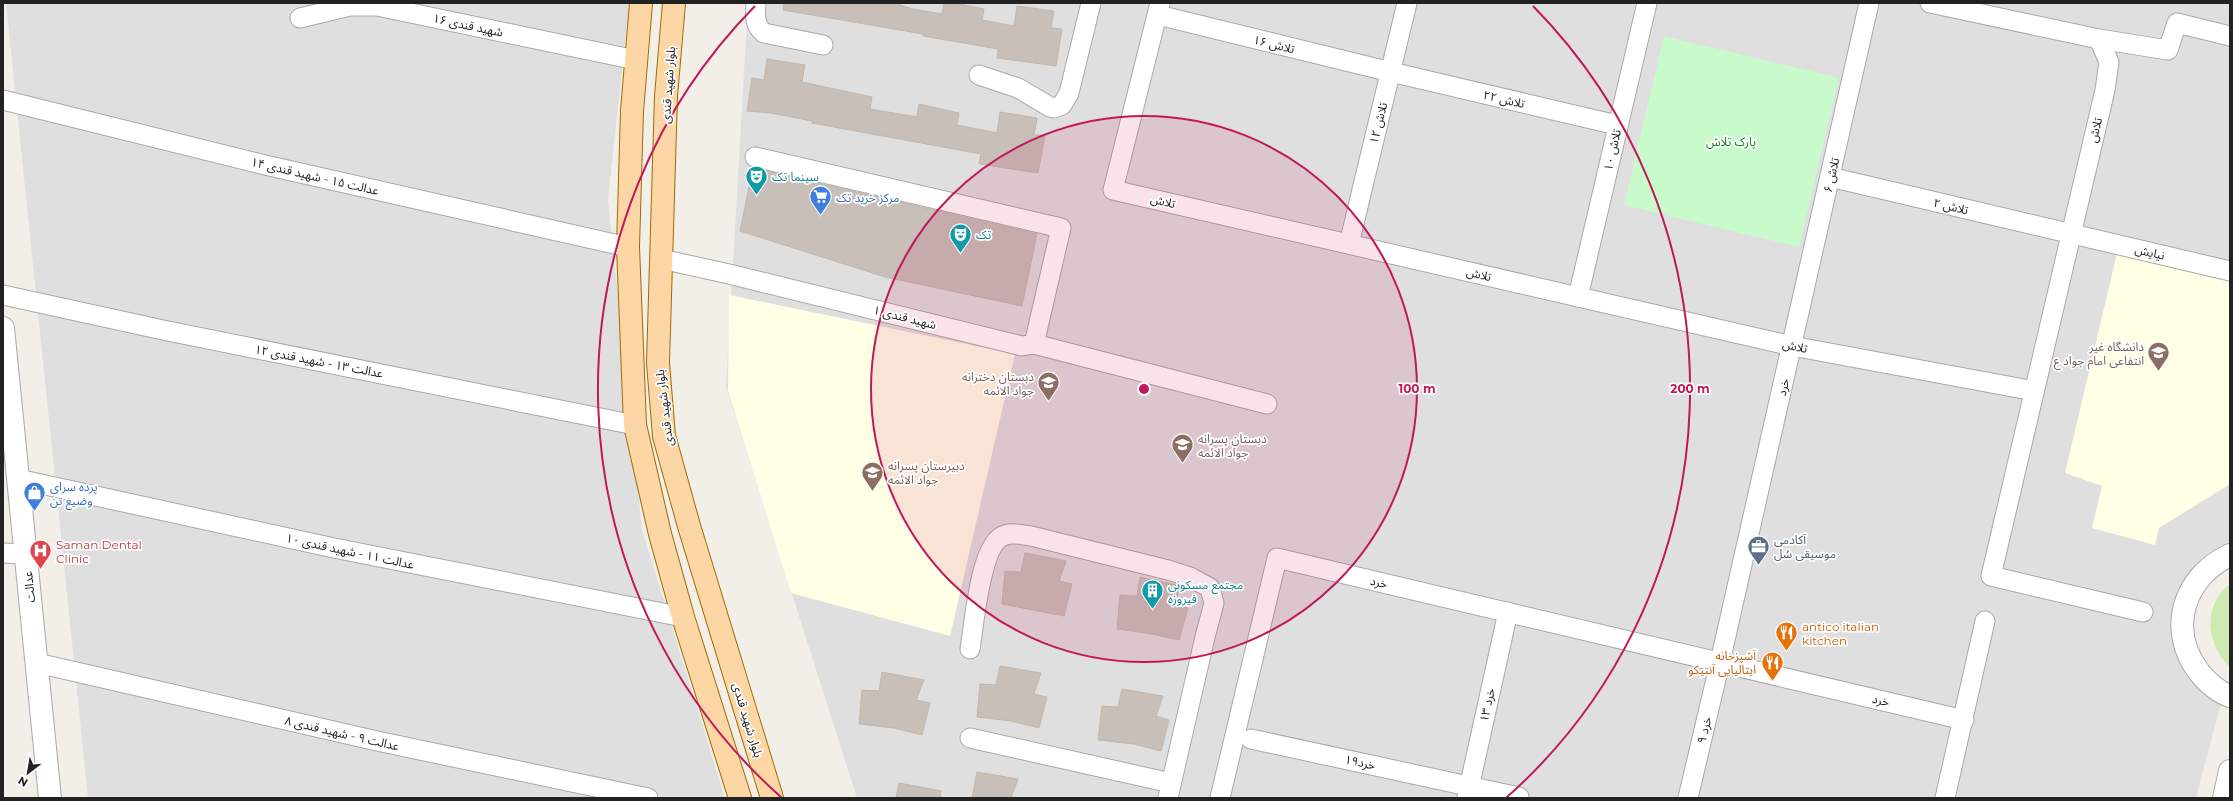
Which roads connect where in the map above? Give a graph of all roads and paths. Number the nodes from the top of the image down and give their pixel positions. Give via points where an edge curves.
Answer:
1 (641, 3) edge
2 (674, 3) edge
3 (756, 3) edge
4 (1091, 3) edge
5 (1408, 3) edge
6 (1647, 3) edge
7 (1869, 3) edge
8 (1930, 3) edge
9 (1159, 9) edge
10 (1985, 9) edge
11 (300, 18) dead end
12 (2230, 36) edge
13 (2099, 39) junction
14 (823, 45) dead end
15 (636, 60) junction
16 (1391, 72) junction
17 (979, 75) dead end
18 (3, 100) edge
19 (1617, 125) junction
20 (755, 157) dead end
21 (1830, 177) junction
22 (2071, 234) junction
23 (1349, 244) junction
24 (628, 247) junction
25 (661, 260) junction
26 (2230, 270) edge
27 (3, 295) edge
28 (1578, 297) junction
29 (3, 328) edge
30 (1034, 344) junction
31 (1792, 346) junction
32 (2034, 391) junction
33 (1267, 404) dead end
34 (636, 425) junction
35 (18, 479) junction
36 (3, 553) edge
37 (26, 554) junction
38 (2230, 555) edge
39 (1508, 612) junction
40 (2143, 612) dead end
41 (684, 617) junction
42 (1985, 621) dead end
43 (970, 650) dead end
44 (1720, 662) junction
45 (37, 663) junction
46 (735, 676) junction
47 (705, 684) junction
48 (2230, 696) edge
49 (1964, 720) junction
50 (750, 725) junction
51 (970, 738) dead end
52 (1251, 739) dead end
53 (725, 743) junction
54 (2230, 771) edge
55 (1170, 791) edge
56 (1468, 792) edge
57 (50, 798) edge
58 (648, 798) edge
59 (740, 798) edge
60 (772, 798) edge
61 (1220, 798) edge
62 (1519, 798) edge
63 (1688, 798) edge
64 (1945, 798) edge
65 (2224, 798) edge

1 - 15 main road
2 - 25 main road, بلوار شهید قندی via 666,96
3 - 14 street via 755,17 758,29 764,33
4 - 17 street via 1069,93 1062,105 1050,107 1018,88
5 - 16 street, تلاش ۱۲
6 - 19 street, تلاش ۱۰
7 - 21 street, تلاش ۶
8 - 10 street
9 - 16 street, تلاش ۱۶
9 - 23 street, تلاش via 1113,190
10 - 13 street
11 - 15 street, شهید قندی ۱۶ via 350,6 377,6
12 - 13 street via 2177,23 2168,50
13 - 22 street, تلاش via 2109,62 2105,90
15 - 24 main road
16 - 19 street, تلاش ۲۲
16 - 23 street, تلاش ۱۲
18 - 24 street, عدالت ۱۵ - شهید قندی ۱۴ via 264,165
19 - 28 street, تلاش ۱۰
20 - 30 street via 1061,228
21 - 22 street, تلاش ۲
21 - 31 street, تلاش ۶
22 - 26 street, نیایش
22 - 32 street, تلاش
23 - 28 street, تلاش
24 - 34 main road
25 - 30 street, شهيد قندی ۱ via 729,274 1022,346
25 - 46 main road, بلوار شهید قندی via 658,363 664,436
27 - 34 street, عدالت ۱۳ - شهید قندی ۱۲ via 163,330
28 - 31 street, تلاش
29 - 35 street, عدالت
30 - 33 street, شهيد قندی ۱
31 - 32 street, تلاش
31 - 44 street, خرد
32 - 40 street, تلاش via 1991,576
34 - 41 main road via 660,534
35 - 37 street, عدالت
35 - 41 street, عدالت ۱۱ - شهید قندی ۱۰ via 334,548
36 - 37 street
37 - 45 street, عدالت
38 - 48 street via 2217,561 2200,576 2188,596 2182,618 2184,641 2192,662 2206,681
39 - 44 street, خرد
39 - 56 street, خرد ۱۳
39 - 61 street, خرد via 1277,558
41 - 47 main road
42 - 49 street
43 - 55 street via 984,567 989,552 1002,536 1031,536 1168,570 1190,577 1210,588 1214,603
44 - 49 street, خرد
44 - 63 street, خرد ۹
45 - 57 street, عدالت
45 - 58 street, عدالت ۹ - شهید قندی ۸ via 377,741
46 - 47 main road via 732,684 719,691
46 - 50 main road, بلوار شهید قندی
47 - 53 main road
49 - 64 street
50 - 53 main road via 734,723 724,735
50 - 60 main road, بلوار شهید قندی
51 - 55 street
52 - 56 street, خرد۱۹
53 - 59 main road
54 - 65 street
56 - 62 street, خرد۱۹

